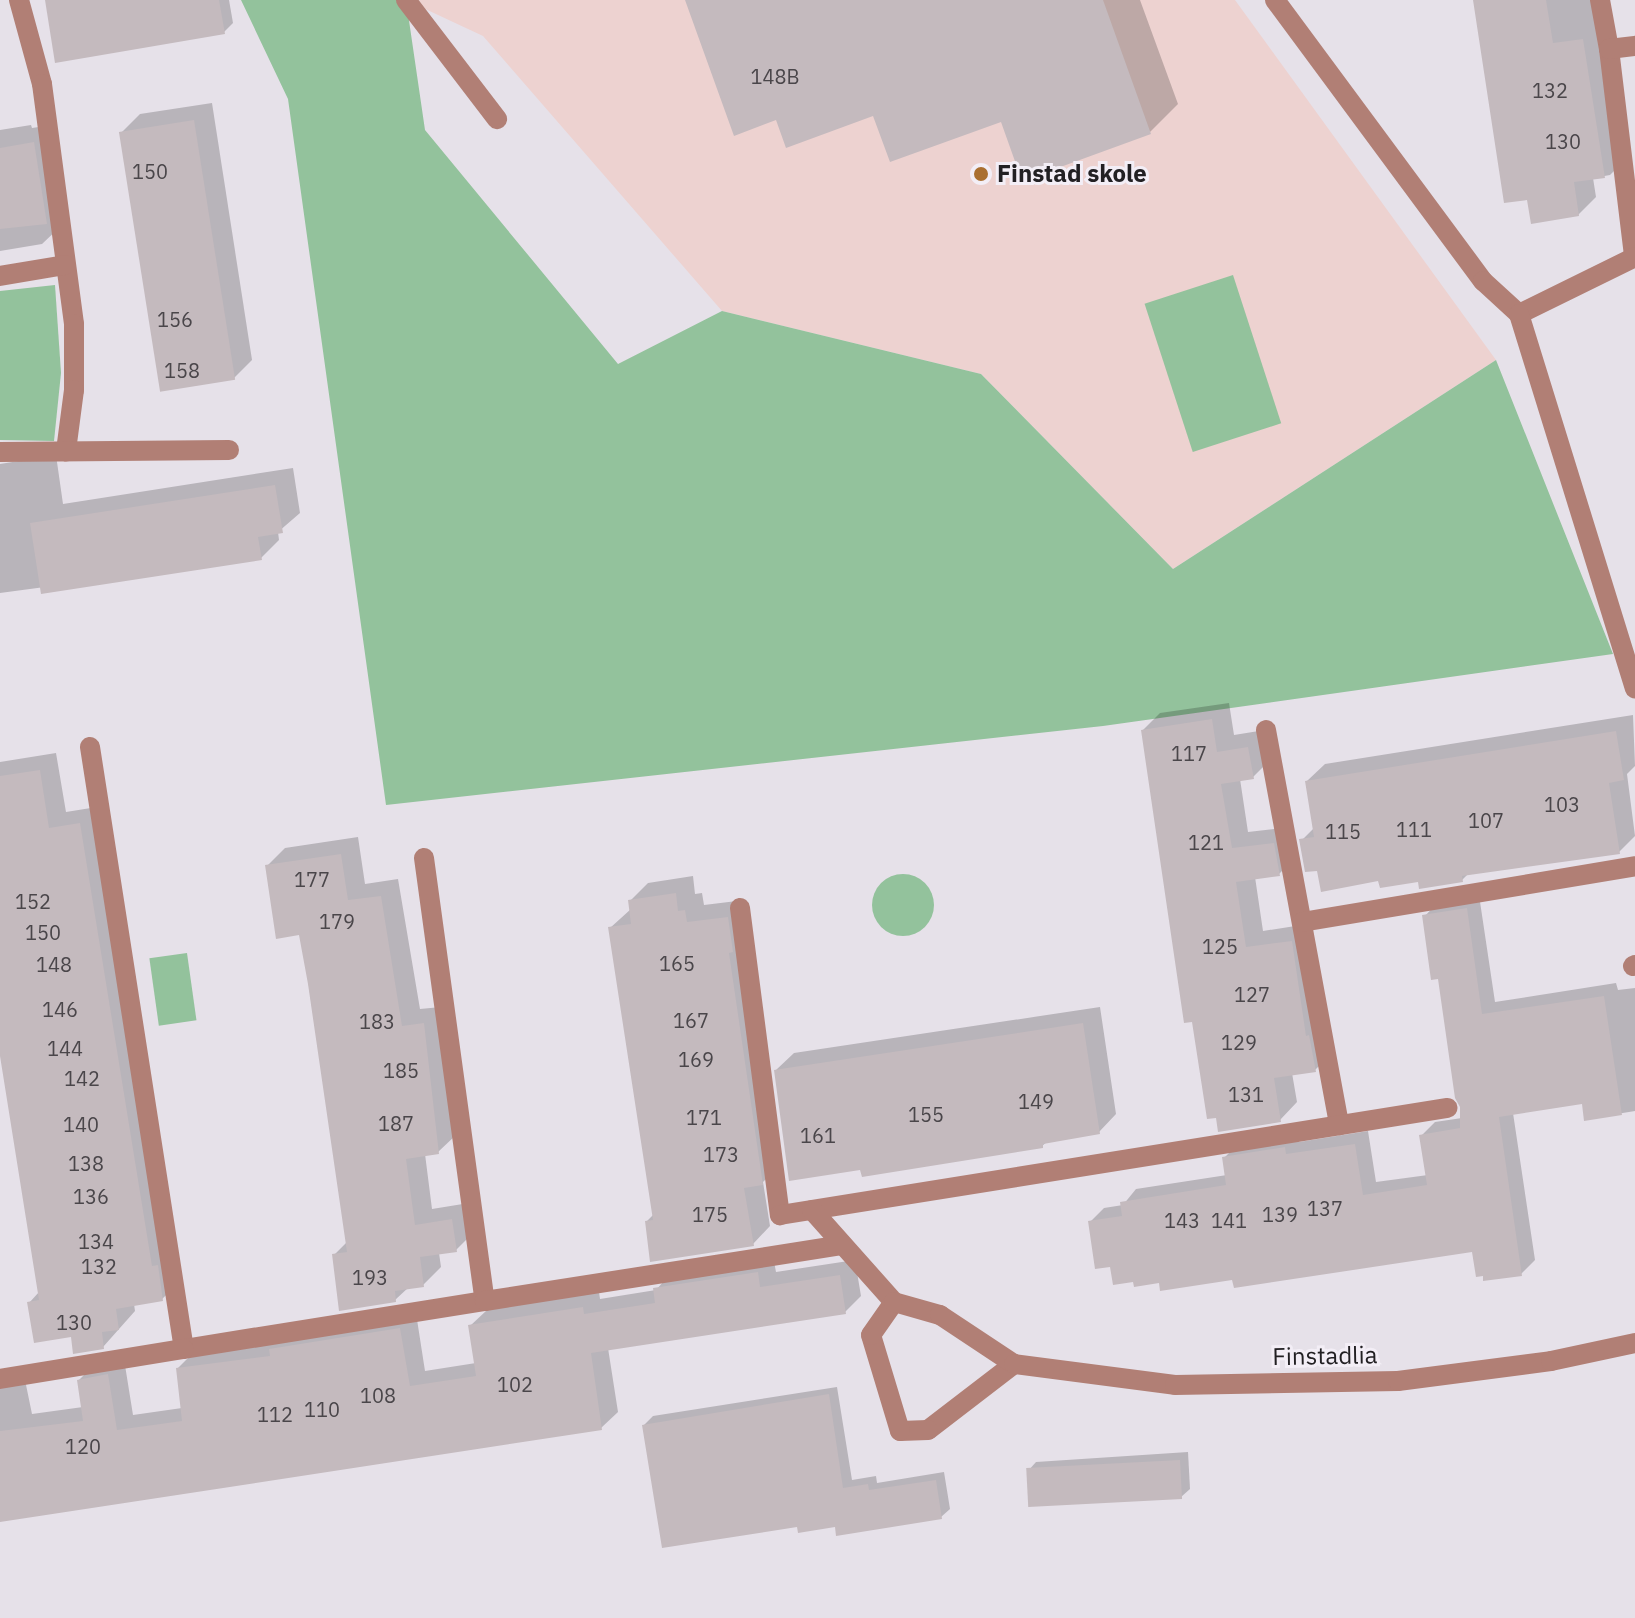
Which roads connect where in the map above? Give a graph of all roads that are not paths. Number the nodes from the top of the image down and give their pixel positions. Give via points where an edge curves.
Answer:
1 (19, 0) edge
2 (406, 0) edge
3 (1275, 0) edge
4 (1600, 0) edge
5 (1635, 46) edge
6 (1609, 49) junction
7 (497, 119) dead end
8 (1634, 257) edge
9 (65, 265) junction
10 (0, 276) edge
11 (1519, 314) junction
12 (229, 450) dead end
13 (66, 451) junction
14 (0, 452) edge
15 (1635, 688) edge
16 (1266, 730) dead end
17 (90, 747) dead end
18 (424, 858) dead end
19 (1635, 866) edge
20 (740, 908) dead end
21 (1302, 922) junction
22 (1447, 1108) dead end
23 (1339, 1125) junction
24 (812, 1210) junction
25 (843, 1245) junction
26 (485, 1301) junction
27 (894, 1302) junction
28 (1635, 1343) edge
29 (184, 1349) junction
30 (1014, 1364) junction
31 (0, 1379) edge

1 - 9 street via 42,84
2 - 7 street
3 - 11 street via 1483,281
4 - 6 street
5 - 6 street
6 - 8 street
8 - 11 street
9 - 10 street
9 - 13 street via 74,324 74,390
11 - 15 street
12 - 13 street
13 - 14 street
16 - 21 street
17 - 29 street
18 - 26 street
19 - 21 street
20 - 24 street via 780,1215
21 - 23 street
22 - 23 street
23 - 24 street
24 - 25 street
25 - 26 street
25 - 27 street
26 - 29 street
27 - 30 street, Finstadlia via 940,1315
27 - 30 street via 871,1335 900,1431 928,1430
28 - 30 street, Finstadlia via 1551,1361 1398,1381 1175,1385
29 - 31 street

